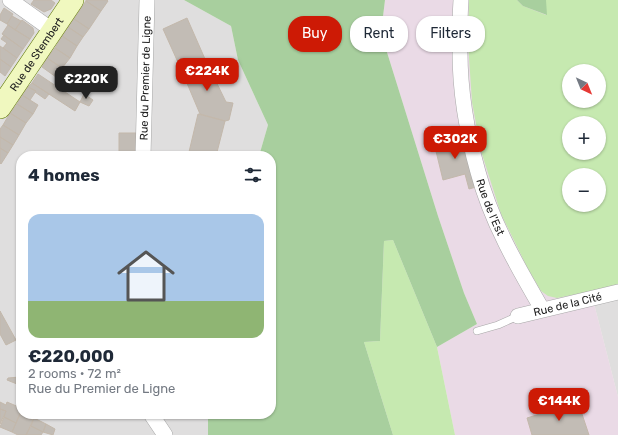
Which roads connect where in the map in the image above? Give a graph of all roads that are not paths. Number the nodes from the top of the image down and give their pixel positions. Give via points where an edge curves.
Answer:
1 (10, 0) edge
2 (73, 0) edge
3 (147, 0) edge
4 (461, 0) edge
5 (52, 30) junction
6 (0, 108) edge
7 (143, 151) edge
8 (618, 292) edge
9 (542, 309) junction
10 (518, 316) joint
11 (477, 331) dead end
12 (154, 419) edge
13 (165, 435) edge

1 - 5 street
2 - 5 street, Rue de Stembert
3 - 7 street, Rue du Premier de Ligne
4 - 9 street, Rue de l'Est via 460,53 464,107 478,172 497,225
5 - 6 street, Rue de Stembert
8 - 9 street, Rue de la Cité
9 - 10 street, Rue de la Cité
10 - 11 lane
12 - 13 street

